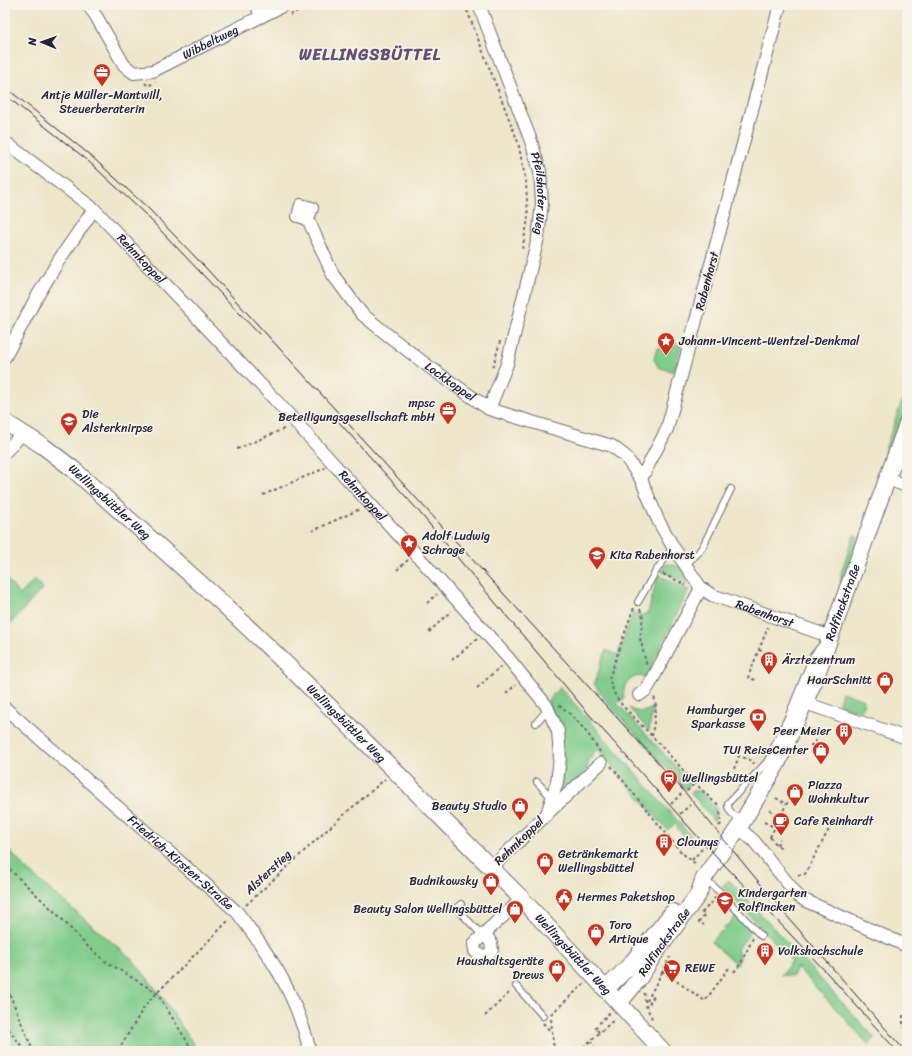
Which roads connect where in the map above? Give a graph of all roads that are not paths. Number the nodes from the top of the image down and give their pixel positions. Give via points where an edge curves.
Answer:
1 (88, 5) edge
2 (256, 5) edge
3 (284, 5) edge
4 (479, 5) edge
5 (780, 5) edge
6 (262, 16) junction
7 (5, 142) edge
8 (94, 209) junction
9 (308, 219) dead end
10 (8, 344) edge
11 (5, 357) edge
12 (489, 409) junction
13 (5, 422) edge
14 (907, 424) edge
15 (23, 434) junction
16 (5, 452) edge
17 (640, 479) junction
18 (887, 479) junction
19 (907, 486) edge
20 (732, 489) dead end
21 (673, 547) junction
22 (685, 565) junction
23 (700, 590) junction
24 (638, 602) road end
25 (831, 637) junction
26 (639, 695) dead end
27 (805, 703) junction
28 (545, 705) junction
29 (5, 708) edge
30 (536, 722) dead end
31 (907, 738) edge
32 (783, 752) junction
33 (604, 761) road end
34 (763, 766) junction
35 (537, 782) dead end
36 (552, 798) junction
37 (547, 814) junction
38 (741, 824) junction
39 (491, 868) junction
40 (705, 876) junction
41 (522, 899) junction
42 (461, 904) dead end
43 (484, 934) joint
44 (759, 934) road end
45 (907, 946) edge
46 (516, 986) road end
47 (606, 989) junction
48 (615, 1011) junction
49 (543, 1016) dead end
50 (310, 1051) edge
51 (662, 1051) edge

1 - 6 street, Wibbeltweg via 124,64 134,73 153,71
2 - 6 street
3 - 6 street, Wibbeltweg
4 - 12 street, Pfeilshofer Weg via 531,141 540,171 542,203 538,238 507,364
5 - 17 street, Rabenhorst via 668,429
7 - 8 street, Rehmkoppel
8 - 10 street via 59,260
8 - 28 street, Rehmkoppel via 415,553 509,659
9 - 12 street, Lockkoppel via 333,275 362,314 428,366
10 - 11 street
12 - 17 street, Lockkoppel via 612,446 625,456
13 - 15 main road, Wellingsbüttler Weg
14 - 18 main road, Rolfinckstraße
15 - 16 street
15 - 39 main road, Wellingsbüttler Weg via 67,465 208,590
17 - 21 street
18 - 19 street
18 - 25 main road, Rolfinckstraße
20 - 22 lane via 703,546
21 - 22 street
21 - 24 lane
22 - 23 street
23 - 25 street, Rabenhorst
23 - 26 street via 651,682
25 - 27 main road, Rolfinckstraße
25 - 34 lane via 814,656 789,715
27 - 31 street
27 - 32 main road, Rolfinckstraße
28 - 30 lane
28 - 36 street, Rehmkoppel via 558,731 560,758
29 - 50 street, Friedrich-Kirsten-Straße via 237,912 263,946 287,985 305,1029
32 - 34 lane
32 - 38 main road, Rolfinckstraße
33 - 37 street, Rehmkoppel
34 - 38 lane via 728,803 729,809
35 - 36 lane
36 - 37 street, Rehmkoppel
37 - 39 street, Rehmkoppel
38 - 40 main road, Rolfinckstraße
38 - 45 street via 798,896
39 - 41 main road, Wellingsbüttler Weg
40 - 44 lane
40 - 47 main road, Rolfinckstraße
40 - 48 main road, Rolfinckstraße via 698,896
41 - 43 street
41 - 47 main road, Wellingsbüttler Weg
42 - 43 lane via 456,908
46 - 49 lane
47 - 48 main road, Wellingsbüttler Weg
48 - 51 main road, Wellingsbüttler Weg

